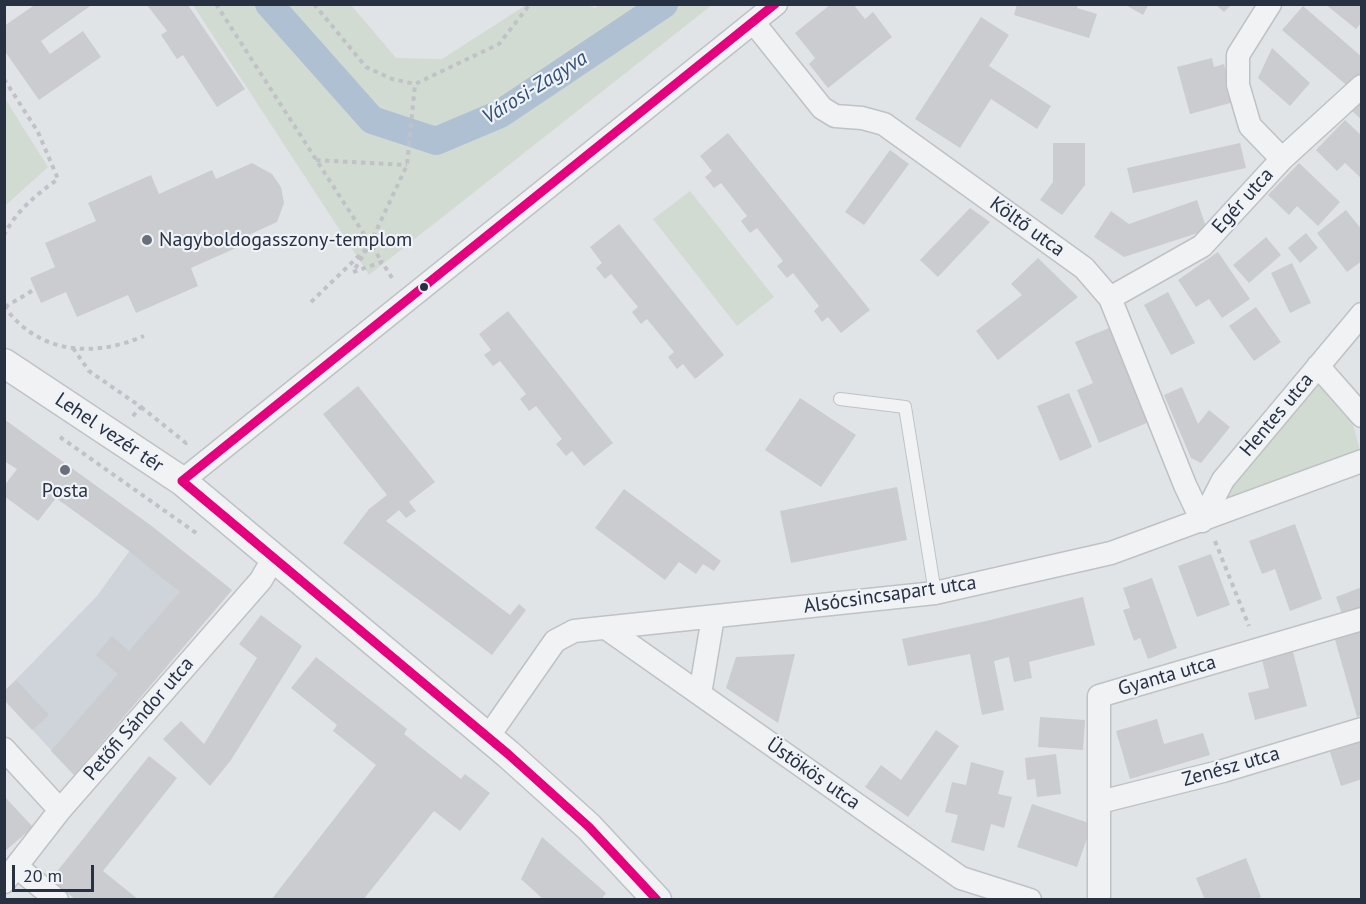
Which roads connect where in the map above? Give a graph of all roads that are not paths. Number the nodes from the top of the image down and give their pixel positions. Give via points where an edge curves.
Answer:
1 (776, 4) edge
2 (1270, 4) edge
3 (754, 23) junction
4 (1362, 86) edge
5 (1282, 159) junction
6 (1110, 298) junction
7 (1362, 314) edge
8 (4, 363) edge
9 (1318, 366) junction
10 (840, 399) dead end
11 (1362, 416) edge
12 (1362, 461) edge
13 (182, 482) junction
14 (1202, 521) junction
15 (274, 557) junction
16 (935, 593) junction
17 (713, 617) junction
18 (1362, 619) edge
19 (606, 628) junction
20 (700, 694) junction
21 (1362, 729) edge
22 (488, 736) junction
23 (4, 749) edge
24 (1100, 802) junction
25 (60, 810) junction
26 (11, 874) edge
27 (57, 900) edge
28 (657, 900) edge
29 (1030, 900) edge
30 (1099, 900) edge

1 - 3 street
2 - 5 street via 1238,55 1238,85 1250,126
3 - 6 street, Költő utca via 822,108 835,116 884,124 1084,268
3 - 13 street
4 - 5 street, Egér utca
5 - 6 street, Egér utca via 1202,246
6 - 14 street, Költő utca
7 - 9 street, Hentes utca
8 - 13 street, Lehel vezér tér
9 - 11 street
9 - 14 street, Hentes utca via 1223,480
10 - 16 lane via 905,406
12 - 14 street, Alsócsincsapart utca
13 - 15 street, Lehel vezér tér
14 - 16 street, Alsócsincsapart utca via 1111,553
15 - 22 street, Lehel vezér tér
15 - 25 street, Petőfi Sándor utca via 261,580
16 - 17 street, Alsócsincsapart utca
17 - 19 street, Alsócsincsapart utca
17 - 20 street
18 - 24 street, Gyanta utca via 1100,696
19 - 20 street, Üstökös utca
19 - 22 street, Alsócsincsapart utca via 574,631 555,641
20 - 29 street, Üstökös utca via 960,878
21 - 24 street, Zenész utca via 1223,771
22 - 28 street, Lehel vezér tér via 589,826
23 - 25 street
24 - 30 street, Gyanta utca
25 - 26 street, Petőfi Sándor utca
26 - 27 street

